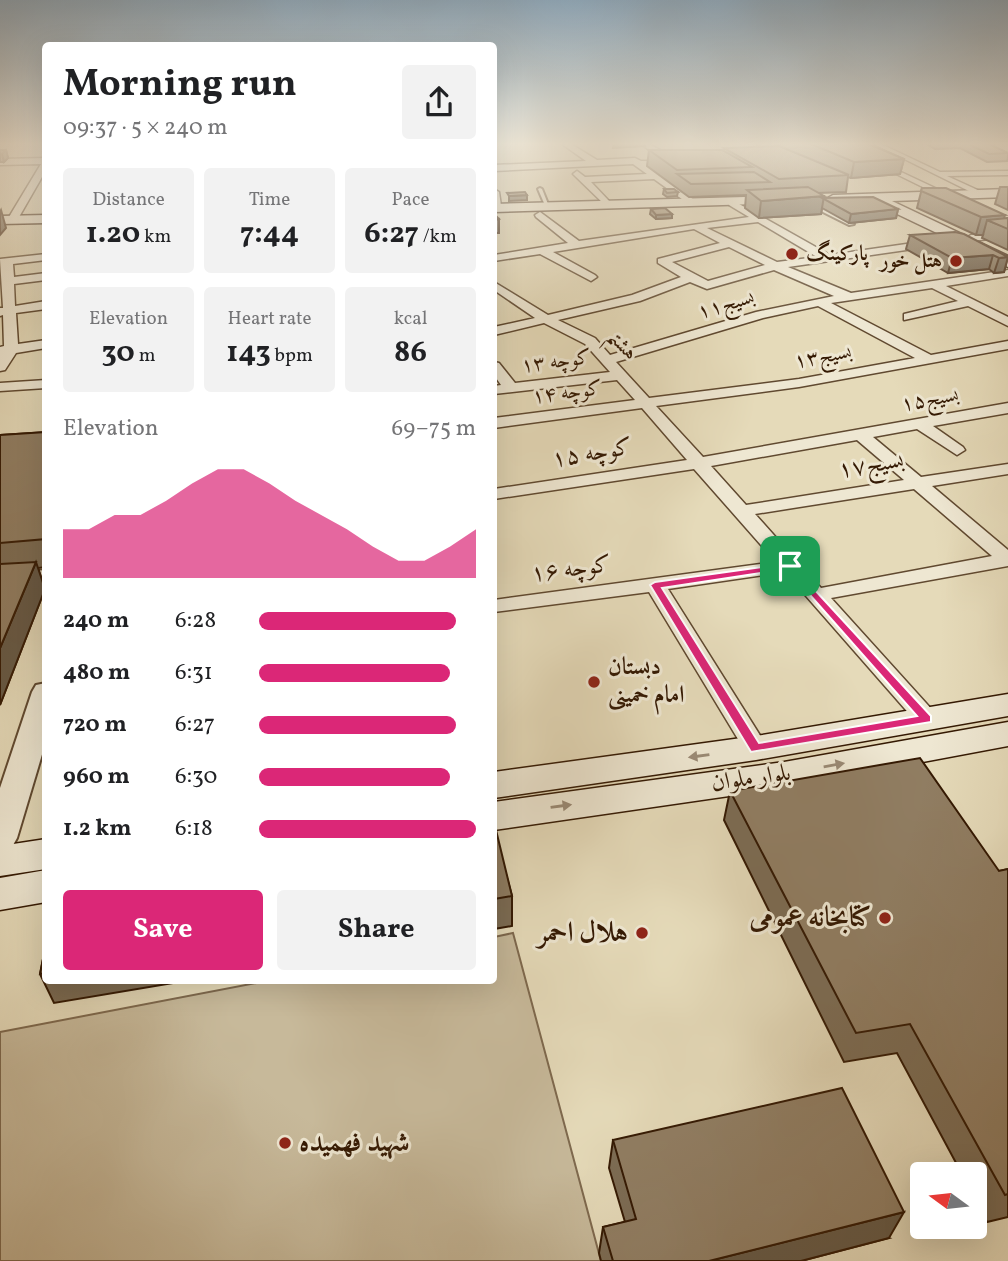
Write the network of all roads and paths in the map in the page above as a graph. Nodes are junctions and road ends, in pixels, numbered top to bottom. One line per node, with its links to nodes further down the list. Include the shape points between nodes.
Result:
1 (16, 203): 11 (street)
2 (501, 203): 9 (main road)
3 (542, 203): 9 (lane)
4 (598, 203): 9 (main road)
5 (732, 203): 13 (street)
6 (810, 203): 16 (lane)
7 (886, 203): 14 (main road)
8 (903, 203): 14 (main road)
9 (543, 209): 20 (street)
10 (669, 213): 17 (street)
11 (5, 218): 12 (main road)
12 (42, 218)
13 (758, 219): 17 (street); 26 (street)
14 (926, 220): 19 (main road)
15 (983, 223): 18 (street)
16 (851, 224)
17 (692, 226): 20 (street); 21 (street)
18 (1006, 235): 19 (street)
19 (966, 239): 23 (main road); 26 (street); 28 (main road)
20 (576, 244): 22 (street)
21 (730, 244): 29 (street); 33 (street, via 662,261)
22 (541, 250): 25 (street); 32 (street)
23 (1008, 255)
24 (42, 257): 27 (street)
25 (497, 257)
26 (826, 257): 29 (street)
27 (3, 261): 34 (street)
28 (1008, 262)
29 (775, 266): 33 (street, via 707,285); 37 (street)
30 (1008, 273): 35 (street, بسیج۱۱)
31 (42, 277): 34 (street)
32 (592, 277)
33 (690, 278): 43 (street, via 636,298)
34 (4, 282): 41 (street)
35 (931, 283): 37 (street, بسیج۱۱); 39 (street)
36 (497, 287): 43 (street, هشتم)
37 (852, 296): 38 (street, بسیج۱۱)
38 (819, 302): 49 (street, بسیج۱۱); 50 (street)
39 (971, 302): 42 (street); 44 (street)
40 (42, 306): 41 (street)
41 (4, 312): 48 (street)
42 (908, 317)
43 (546, 319): 45 (street); 49 (street, هشتم, via 590,341)
44 (1005, 319)
45 (497, 330)
46 (42, 345): 48 (street)
47 (1008, 345): 50 (street, بسیج۱۳)
48 (5, 350): 51 (street)
49 (608, 359): 53 (street, هشتم)
50 (928, 359): 58 (street, بسیج۱۳)
51 (0, 367)
52 (497, 370): 56 (street)
53 (622, 375): 56 (street, کوچه ۱۳); 58 (street, هشتم)
54 (42, 384): 55 (street)
55 (0, 387)
56 (511, 388): 57 (street, کوچه ۱۳)
57 (497, 390)
58 (645, 404): 60 (street, کوچه ۱۴); 64 (street, هشتم)
59 (1008, 408): 61 (street, بسیج۱۵)
60 (497, 423)
61 (920, 424): 62 (street, بسیج۱۵); 63 (street)
62 (859, 435): 64 (street, بسیج۱۵); 66 (street)
63 (957, 450)
64 (698, 463): 67 (street, کوچه ۱۵); 68 (street, هشتم)
65 (1008, 470): 66 (street, بسیج۱۷)
66 (918, 484): 68 (street, بسیج۱۷); 69 (street)
67 (497, 494)
68 (741, 511): 70 (street, هشتم)
69 (1008, 559): 74 (street)
70 (790, 566): 73 (street, کوچه ۱۶); 74 (street, هشتم)
71 (42, 576): 72 (street)
72 (0, 580)
73 (655, 585): 75 (street, کوچه ۱۶); 80 (street)
74 (816, 595): 78 (street, هشتم)
75 (497, 606)
76 (1008, 705): 78 (main road, بلوار ملوان)
77 (42, 709): 82 (street)
78 (927, 719): 80 (main road, بلوار ملوان)
79 (1008, 734): 83 (main road, بلوار ملوان, one-way to 79, via 784,775)
80 (756, 748): 81 (main road, بلوار ملوان, one-way to 81)
81 (497, 785)
82 (9, 787): 84 (street)
83 (497, 816)
84 (0, 838)
85 (42, 855): 86 (main road)
86 (0, 861)
87 (42, 887): 88 (main road)
88 (0, 894)

